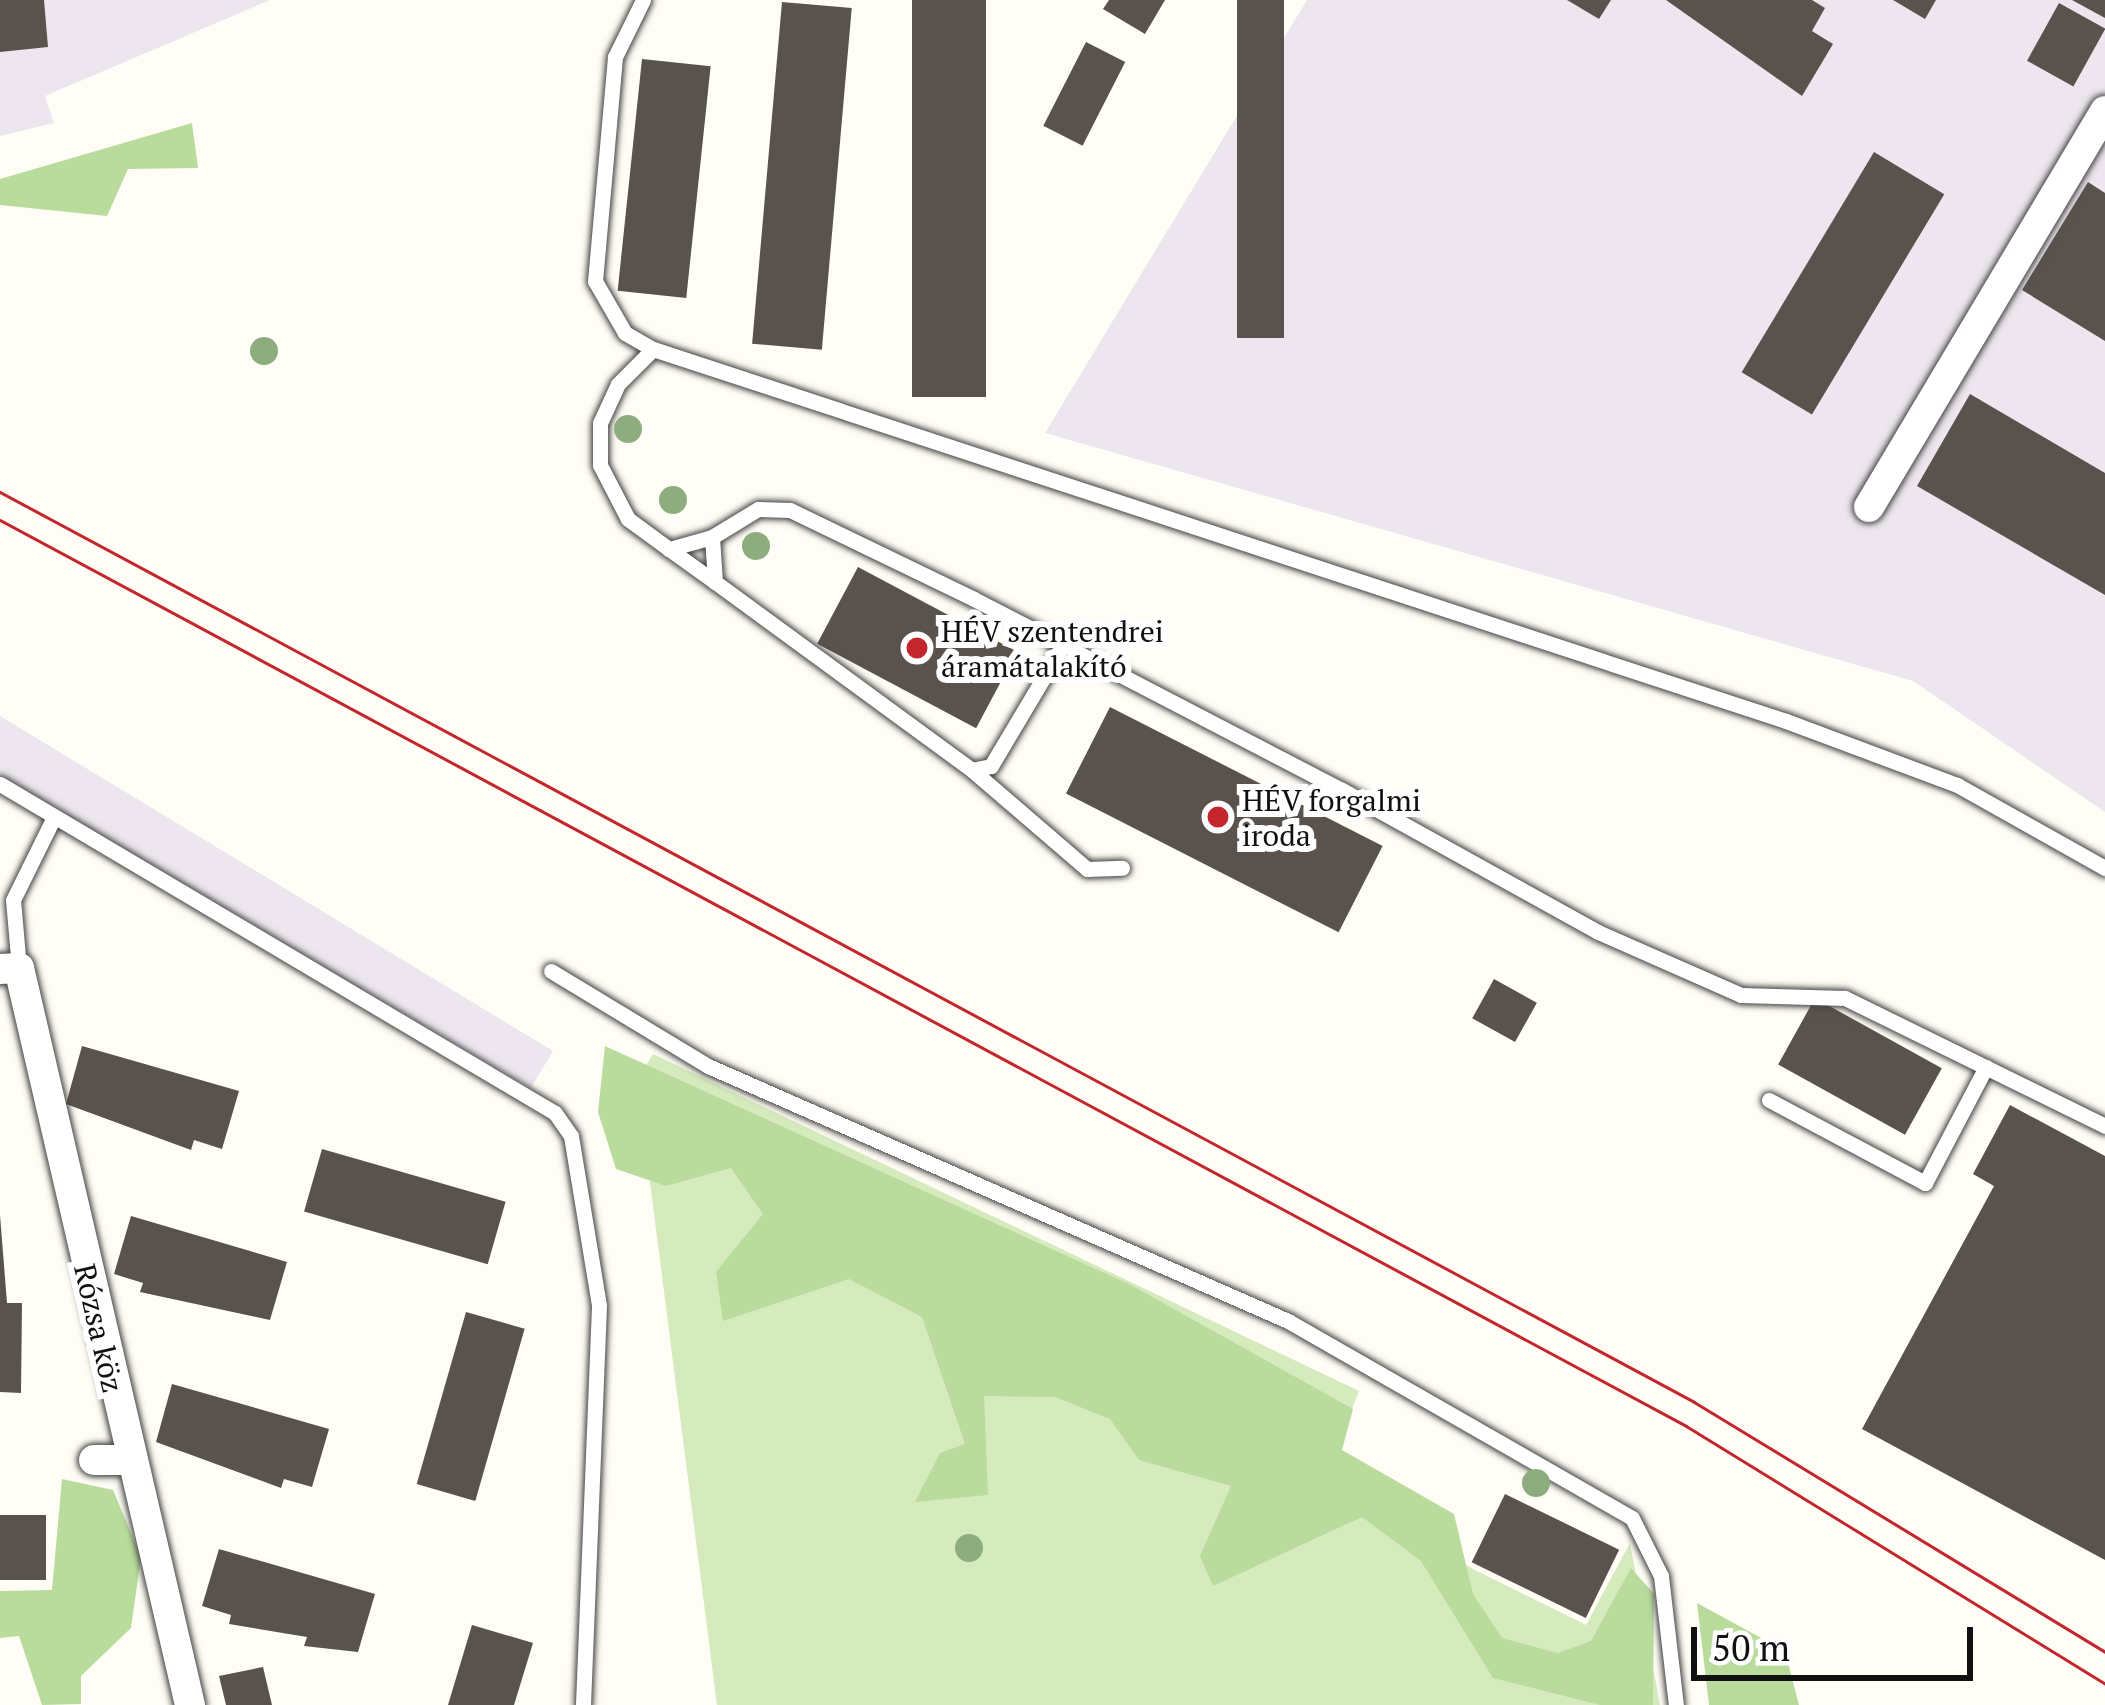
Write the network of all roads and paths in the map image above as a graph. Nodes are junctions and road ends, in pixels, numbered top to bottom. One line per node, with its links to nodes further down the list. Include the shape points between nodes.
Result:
1 (644, 0): 3 (lane, via 615,57 596,281 625,333)
2 (2105, 111): 4 (street)
3 (653, 349): 6 (lane, via 618,384 598,449 628,519); 13 (lane, via 1786,721 1957,785)
4 (1869, 507)
5 (712, 538): 6 (lane); 7 (lane); 8 (lane, via 758,509 790,510)
6 (669, 549): 7 (lane)
7 (715, 582): 9 (lane)
8 (1063, 645): 9 (lane, via 991,766); 16 (lane, via 1598,932 1741,995 1845,998)
9 (972, 770): 12 (lane, via 1087,869)
10 (0, 784): 11 (lane)
11 (54, 817): 14 (lane, via 13,900); 22 (lane, via 555,1113 571,1136 599,1306)
12 (1122, 868)
13 (2105, 868)
14 (9, 969): 20 (street, Rózsa köz)
15 (551, 971): 23 (lane, via 708,1066 1288,1322 1632,1518 1661,1576)
16 (1986, 1067): 17 (lane, via 1925,1183); 18 (lane)
17 (1769, 1100)
18 (2105, 1126)
19 (94, 1460): 20 (street)
20 (128, 1460): 21 (street, Rózsa köz)
21 (190, 1705)
22 (583, 1705)
23 (1676, 1705)

